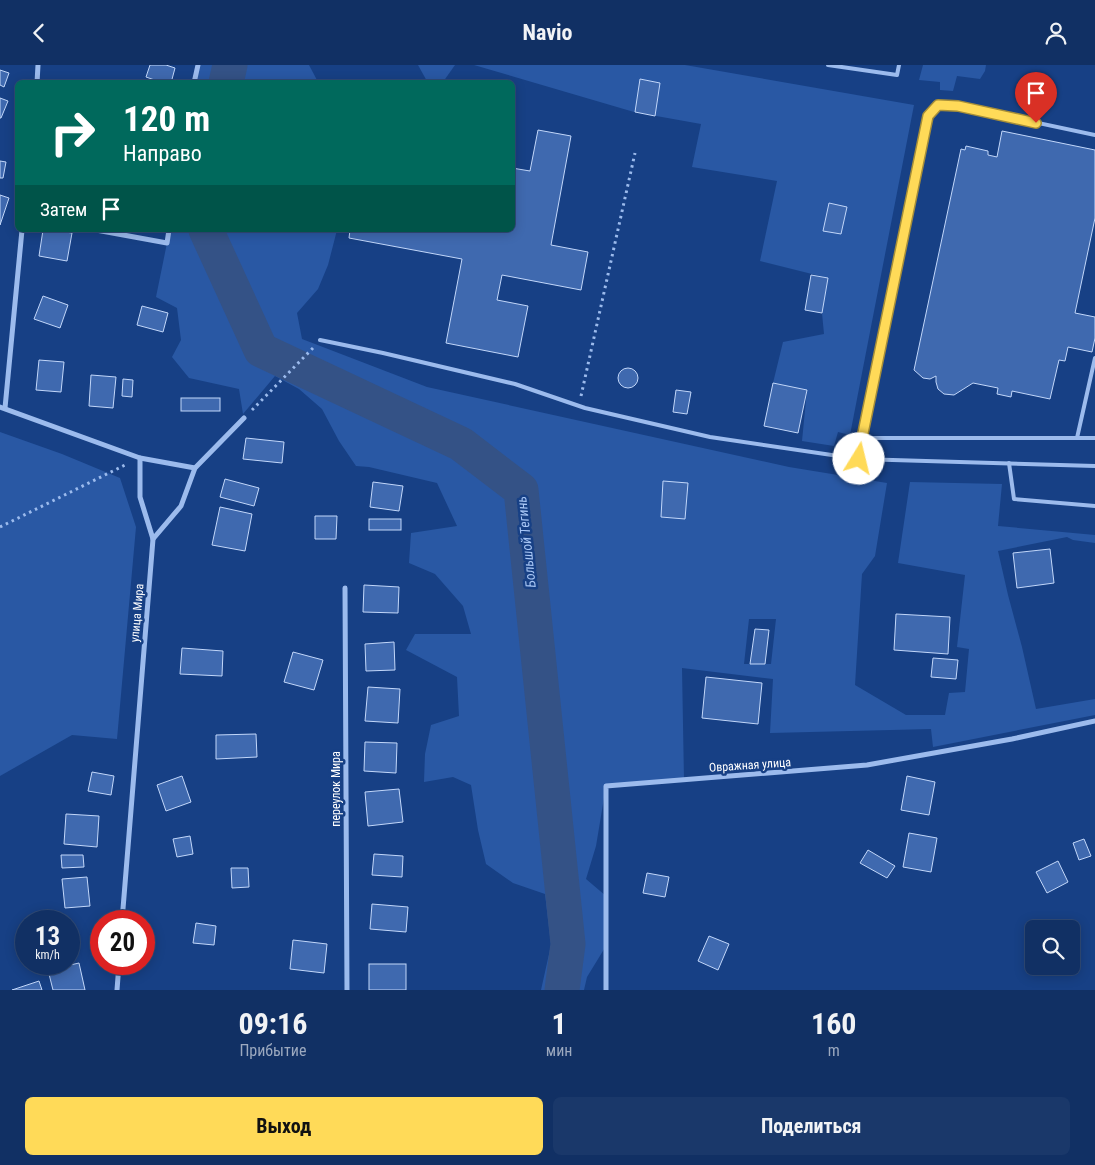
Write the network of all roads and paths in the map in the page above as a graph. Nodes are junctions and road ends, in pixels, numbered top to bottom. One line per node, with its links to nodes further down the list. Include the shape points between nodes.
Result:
1 (38, 65): 5 (street)
2 (198, 65): 6 (street)
3 (828, 65): 4 (lane, via 897,75)
4 (899, 65)
5 (37, 80)
6 (195, 80)
7 (1095, 135): 17 (lane, via 958,106 938,105 928,116)
8 (635, 153): 14 (path)
9 (22, 232): 15 (street)
10 (107, 232): 11 (street, via 168,243)
11 (169, 232)
12 (320, 341): 14 (lane, via 515,384); 16 (path)
13 (1095, 358): 18 (lane)
14 (579, 406): 21 (lane, via 710,437)
15 (3, 407): 20 (street)
16 (244, 418): 24 (street)
17 (862, 438): 18 (lane); 21 (lane)
18 (1077, 438): 19 (lane)
19 (1095, 438)
20 (140, 458): 24 (street); 26 (path); 27 (street, улица Мира, via 140,497)
21 (859, 459): 22 (lane)
22 (1009, 463): 23 (lane); 25 (lane, via 1014,499)
23 (1095, 466)
24 (195, 467): 27 (street, via 181,506)
25 (1095, 506)
26 (0, 527)
27 (154, 539): 30 (street, улица Мира)
28 (345, 588): 33 (street, переулок Мира)
29 (1095, 721): 34 (street, Овражная улица, via 867,765 606,785)
30 (123, 910)
31 (118, 975): 32 (street)
32 (117, 990)
33 (347, 990)
34 (606, 990)

